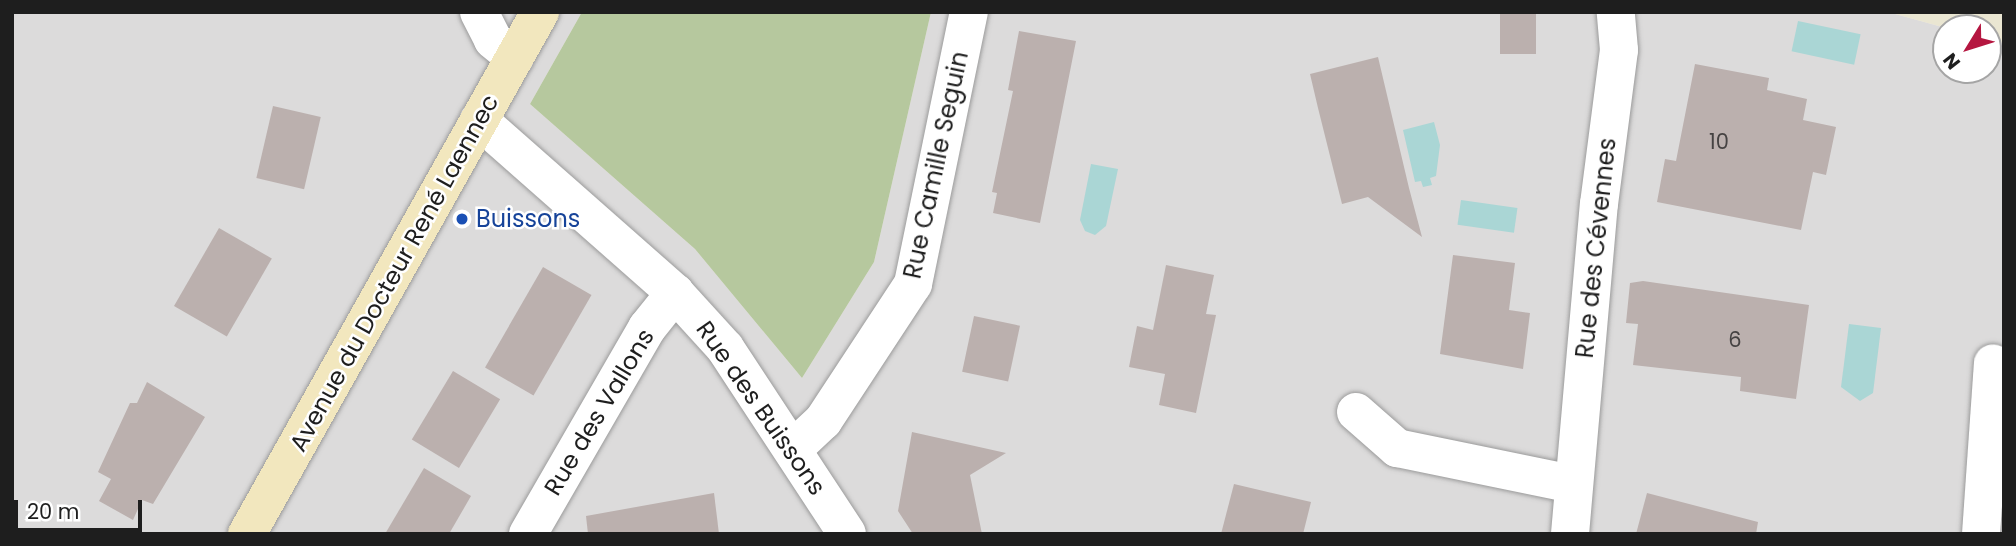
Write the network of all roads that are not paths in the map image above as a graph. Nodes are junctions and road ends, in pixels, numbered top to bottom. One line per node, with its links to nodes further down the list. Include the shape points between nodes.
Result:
1 (480, 12): 5 (street, via 493,40)
2 (540, 12): 5 (street, Avenue du Docteur René Laennec)
3 (969, 12): 10 (street, Rue Camille Seguin, via 913,284 824,421)
4 (1616, 12): 11 (street, Rue des Cévennes, via 1619,50)
5 (515, 58): 6 (street, Avenue du Docteur René Laennec)
6 (480, 120): 7 (street, Rue des Buissons); 12 (street, Avenue du Docteur René Laennec)
7 (675, 292): 10 (street, Rue des Buissons, via 725,348); 13 (street, Rue des Vallons, via 647,328)
8 (1993, 363): 16 (street)
9 (1356, 412): 11 (street, via 1397,448)
10 (794, 448): 14 (street, Rue des Buissons)
11 (1572, 484): 15 (street, Rue des Cévennes)
12 (247, 534)
13 (528, 534)
14 (848, 534)
15 (1570, 534)
16 (1980, 534)

